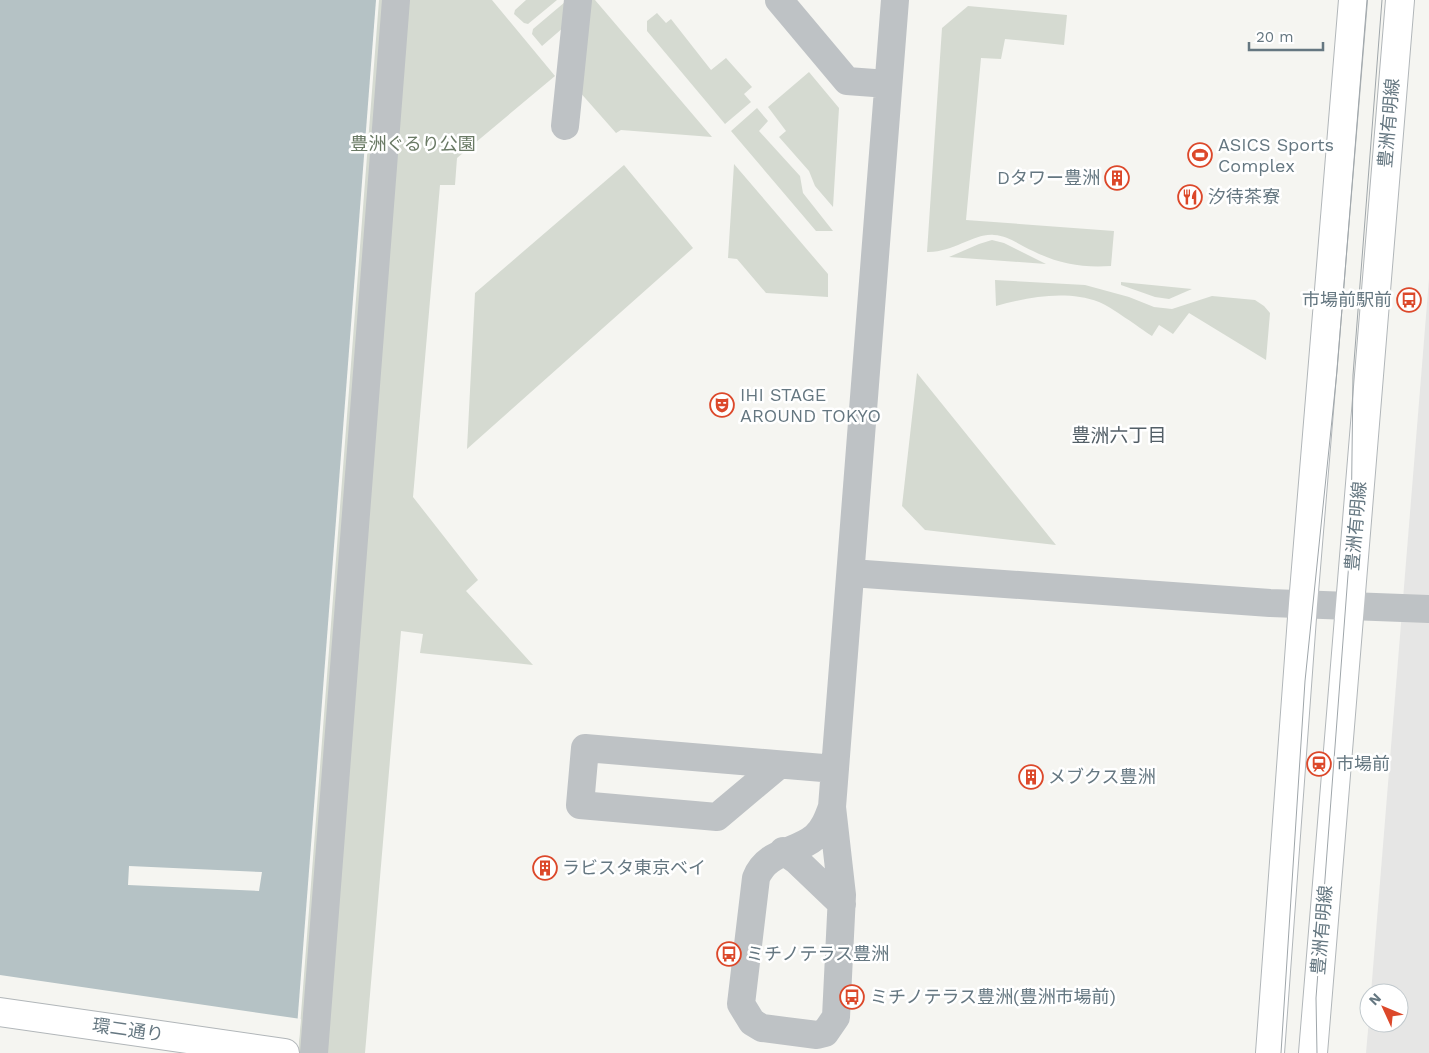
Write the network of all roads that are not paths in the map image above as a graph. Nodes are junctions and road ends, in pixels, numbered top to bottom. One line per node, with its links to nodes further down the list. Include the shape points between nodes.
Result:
1 (396, 0): 20 (street)
2 (578, 0): 8 (street)
3 (779, 0): 7 (street, via 847,81)
4 (896, 0): 7 (street)
5 (1353, 0): 10 (main road)
6 (1400, 0): 11 (main road, 豊洲有明線)
7 (888, 84): 9 (street)
8 (565, 126)
9 (851, 572): 10 (street); 14 (street)
10 (1303, 604): 11 (street); 21 (main road)
11 (1349, 606): 12 (street); 22 (main road, 豊洲有明線)
12 (1429, 609)
13 (780, 765): 13 (street, via 717,816 580,805 585,748); 14 (street)
14 (836, 769): 15 (street)
15 (832, 807): 16 (street, via 826,824 814,838); 17 (street)
16 (784, 851): 17 (street); 17 (street, via 769,858 756,878 741,1004 752,1022 762,1028 817,1035 832,1026 839,991)
17 (842, 904)
18 (0, 1012): 19 (main road, 環二通り)
19 (285, 1053)
20 (314, 1053)
21 (1270, 1053)
22 (1314, 1053)

